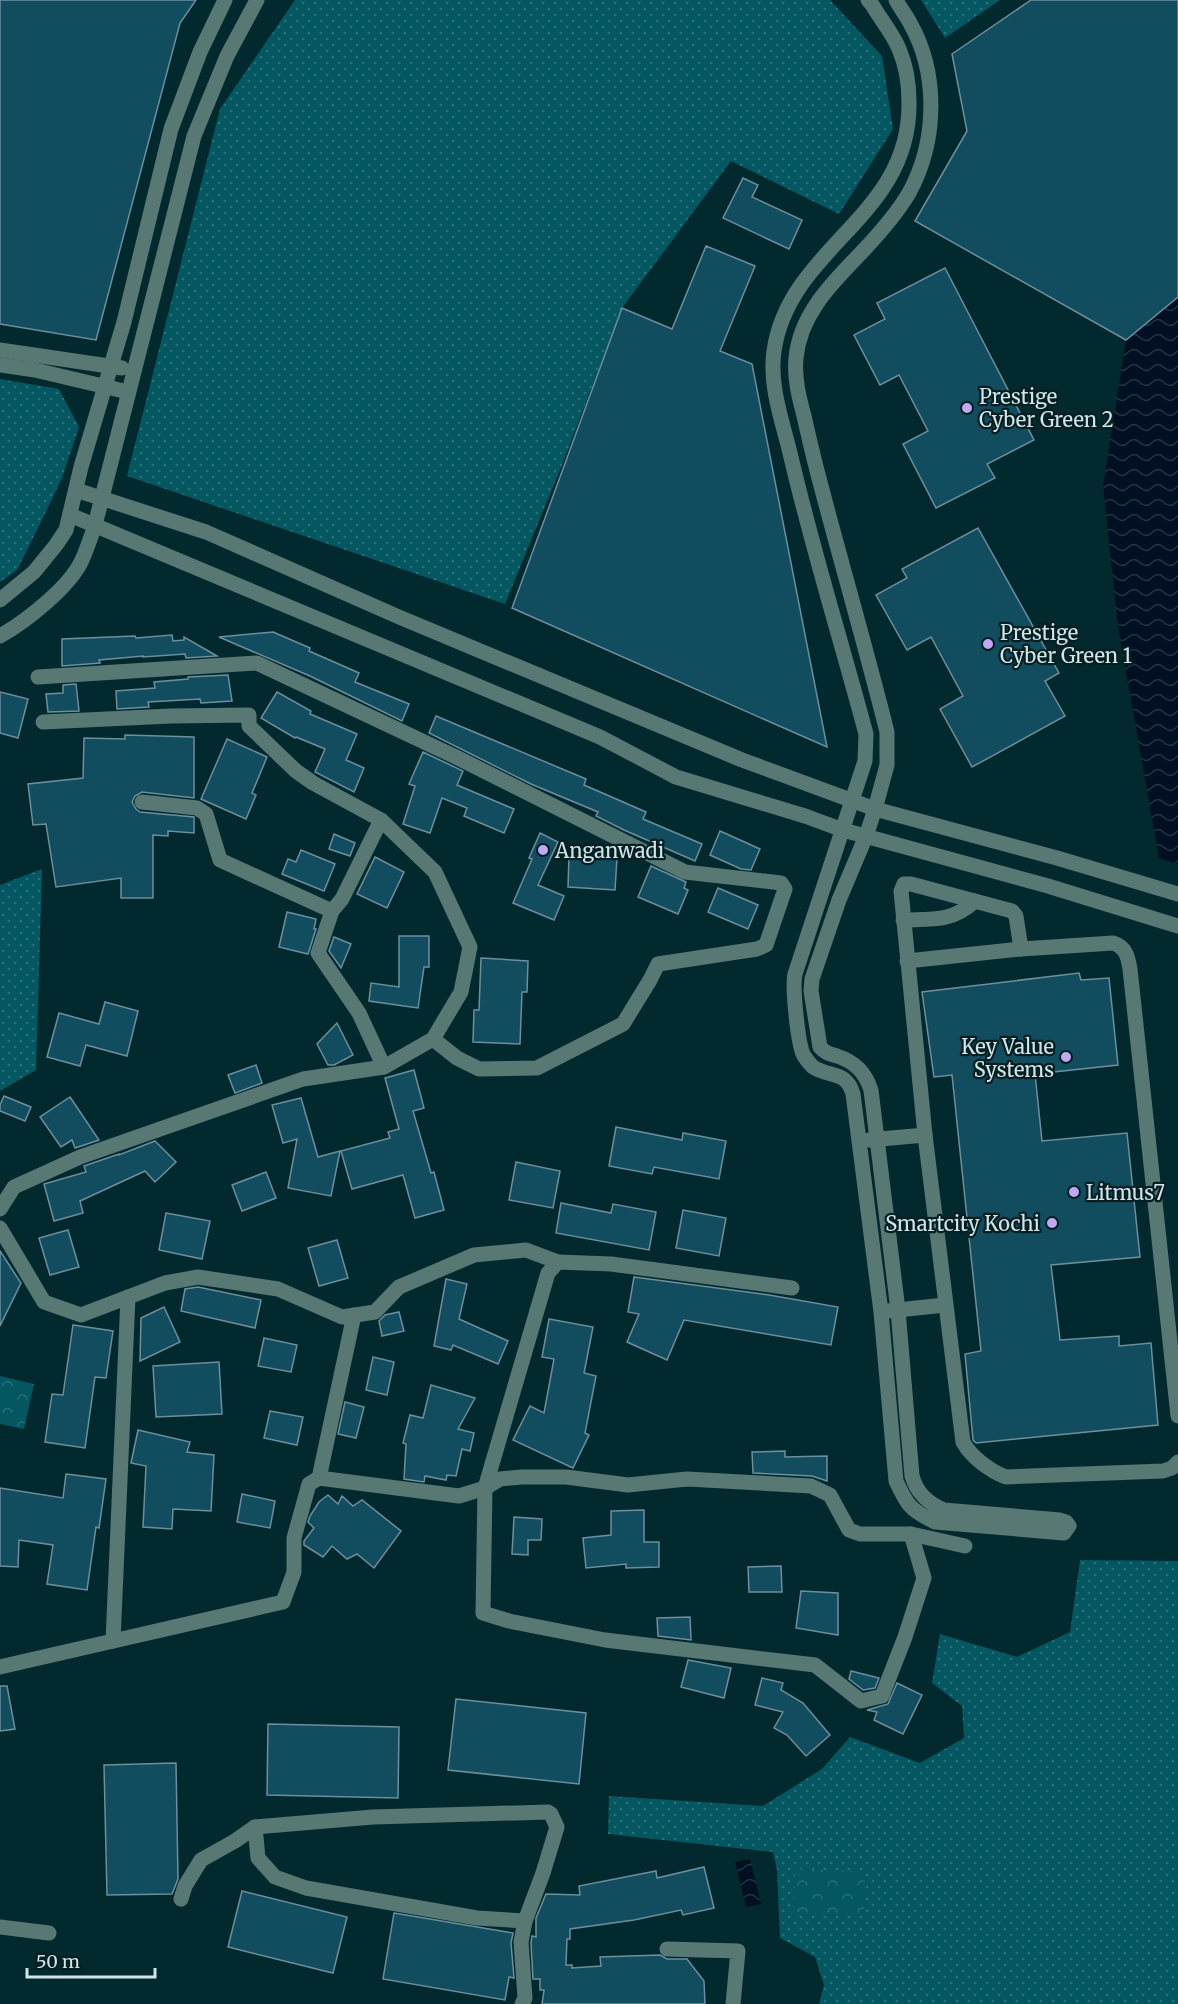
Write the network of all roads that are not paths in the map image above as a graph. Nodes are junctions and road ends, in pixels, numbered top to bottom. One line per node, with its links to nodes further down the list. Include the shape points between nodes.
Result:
1 (225, 0): 5 (street)
2 (257, 0): 6 (street, via 226,56)
3 (868, 0): 7 (street, via 899,49 906,73 909,115 900,158 891,177)
4 (896, 0): 8 (street, via 911,24 927,68 931,118 920,169 909,192)
5 (171, 129): 6 (street); 11 (street)
6 (194, 136): 12 (street)
7 (852, 227): 8 (street); 18 (street, via 809,272 791,299 774,350 773,378)
8 (870, 244): 17 (street, via 815,306 796,356 795,376)
9 (0, 350): 11 (street)
10 (0, 365): 13 (street)
11 (112, 366): 12 (street); 13 (street)
12 (133, 370): 14 (street)
13 (105, 387): 14 (street); 15 (street)
14 (128, 392): 16 (street)
15 (75, 490): 16 (street); 19 (street)
16 (102, 498): 20 (street); 26 (street, via 206,532 399,617)
17 (826, 505): 18 (street); 27 (street, via 888,732 887,765)
18 (805, 512): 26 (street, via 866,734 865,761)
19 (70, 515): 20 (street); 21 (street, via 66,530 46,559)
20 (95, 525): 22 (street, via 81,562 69,578 40,608); 29 (street, via 600,737 676,777)
21 (0, 600)
22 (0, 636)
23 (38, 677): 38 (street, via 257,663 685,872 781,883 785,889 766,945 658,964 623,1023 537,1068 479,1069 457,1058)
24 (43, 722): 28 (street, via 249,715 249,726 296,771)
25 (142, 802): 33 (street, via 197,808 206,814 220,860)
26 (852, 802): 27 (street); 29 (street)
27 (875, 809): 30 (street); 31 (street)
28 (381, 820): 33 (street, via 342,899); 38 (street, via 435,872 470,947 461,992)
29 (843, 830): 30 (street); 42 (street, via 795,974 793,992 803,1055 813,1067 837,1075 851,1085)
30 (866, 836): 35 (street, via 1048,885); 41 (street, via 839,900 811,984 820,1047 852,1063 867,1077)
31 (1178, 894)
32 (975, 901): 34 (street, via 943,919); 34 (street, via 904,884); 36 (street, via 1012,911)
33 (332, 911): 39 (street, via 318,953 359,1013)
34 (903, 920): 37 (street)
35 (1178, 926)
36 (1021, 949): 37 (street); 52 (street, via 1113,943 1128,958)
37 (907, 961): 40 (street)
38 (434, 1039): 39 (street)
39 (384, 1067): 43 (street, via 303,1078 80,1157 14,1187)
40 (925, 1135): 41 (street); 48 (street)
41 (877, 1139): 42 (street); 49 (street)
42 (860, 1140): 50 (street)
43 (0, 1209)
44 (0, 1228): 47 (street, via 44,1302 81,1315)
45 (558, 1262): 46 (street, via 611,1264); 51 (street, via 526,1250 474,1255 399,1287 375,1312); 55 (street, via 548,1273)
46 (792, 1288)
47 (128, 1297): 51 (street, via 198,1276 278,1289 342,1317); 58 (street)
48 (945, 1305): 49 (street); 53 (street, via 963,1442 968,1453 999,1474 1006,1477 1163,1471)
49 (898, 1310): 50 (street); 50 (street, via 912,1476 921,1496 944,1510 1060,1520 1069,1526 1064,1533 935,1522 906,1504 896,1481)
50 (880, 1312)
51 (354, 1315): 54 (street)
52 (1178, 1416)
53 (1178, 1462)
54 (319, 1478): 55 (street, via 459,1496); 58 (street, via 309,1484 302,1507 294,1538 294,1572 283,1602)
55 (485, 1488): 56 (street, via 500,1479 522,1477 627,1485 687,1479 811,1486 830,1495 849,1530 860,1534); 56 (street, via 483,1613 605,1640 815,1665 861,1701 882,1696 924,1578)
56 (911, 1534): 57 (street)
57 (965, 1546)
58 (113, 1641): 59 (street)
59 (0, 1667)
60 (255, 1827): 61 (street, via 201,1860); 62 (street, via 258,1858 275,1877 318,1890 477,1918); 62 (street, via 373,1817 548,1812 557,1827)
61 (182, 1899)
62 (525, 1921): 66 (street, via 521,1942 525,1998)
63 (0, 1927): 64 (street)
64 (49, 1933)
65 (667, 1949): 67 (street, via 738,1951)
66 (522, 2004)
67 (733, 2004)

